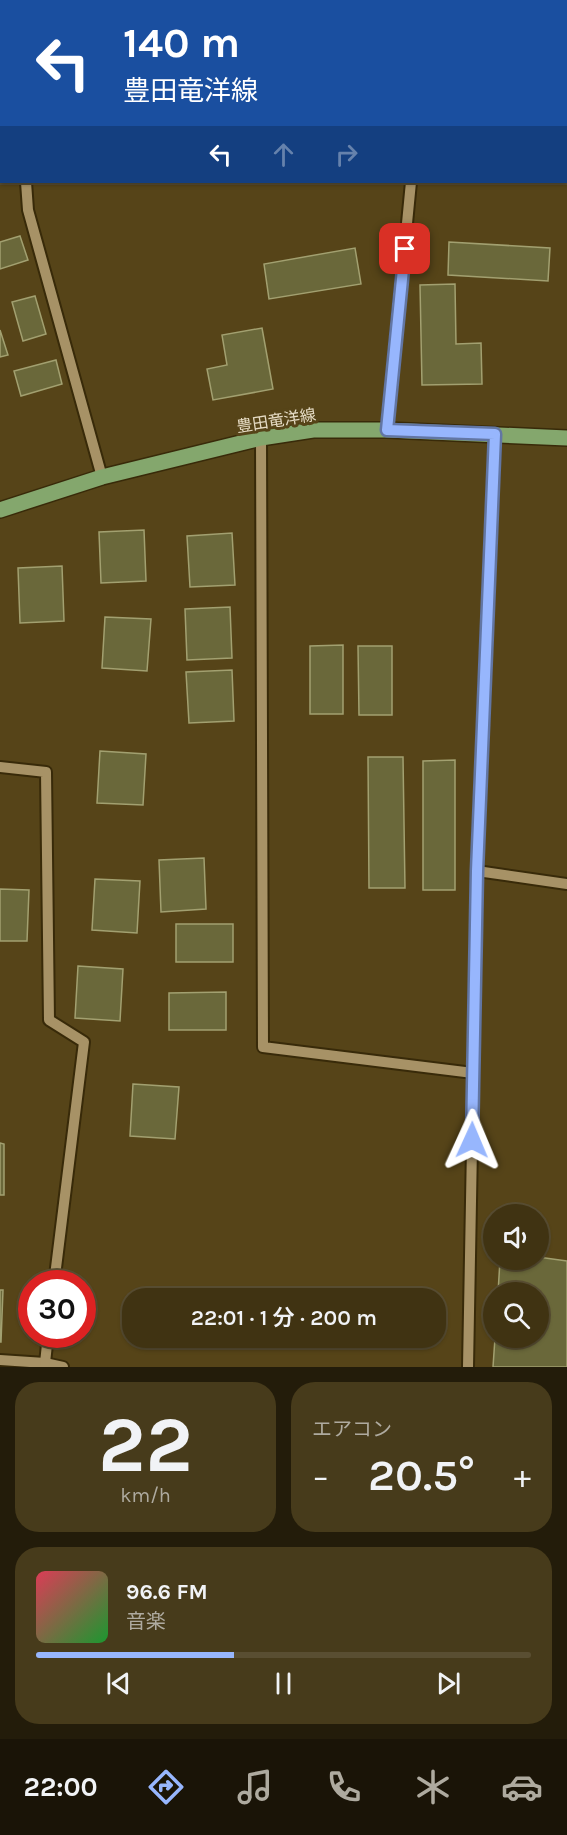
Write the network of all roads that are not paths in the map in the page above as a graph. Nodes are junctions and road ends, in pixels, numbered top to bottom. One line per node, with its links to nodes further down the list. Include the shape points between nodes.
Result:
1 (26, 183): 7 (street, via 28,210)
2 (411, 183): 3 (street)
3 (387, 430): 4 (main road, 豊田竜洋線); 5 (main road, 豊田竜洋線, via 313,430)
4 (495, 434): 6 (main road, 豊田竜洋線); 10 (street)
5 (261, 438): 7 (main road, 豊田竜洋線); 12 (street, via 263,1047)
6 (567, 438)
7 (102, 477): 8 (main road, 豊田竜洋線)
8 (0, 510)
9 (0, 767): 13 (street, via 46,772 49,1020 84,1042)
10 (477, 871): 11 (street); 12 (street)
11 (567, 884)
12 (473, 1073): 18 (street)
13 (56, 1270)
14 (47, 1348): 16 (street)
15 (0, 1360): 16 (street)
16 (45, 1363): 17 (street)
17 (63, 1367)
18 (468, 1367)

